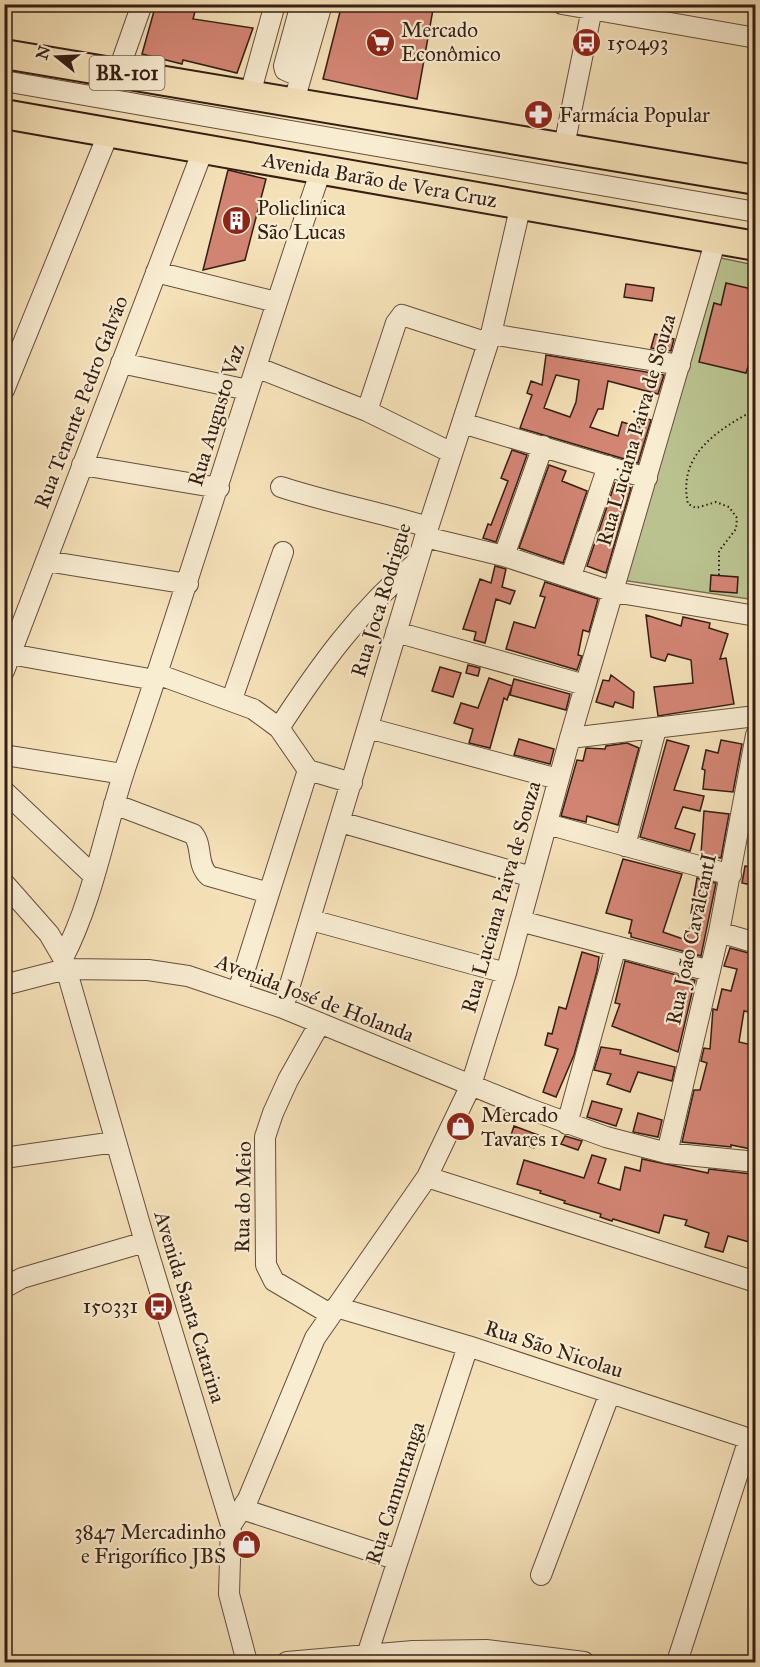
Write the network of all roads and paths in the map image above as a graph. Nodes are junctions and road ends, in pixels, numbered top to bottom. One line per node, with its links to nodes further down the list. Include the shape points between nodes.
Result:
1 (142, 4): 9 (street)
2 (275, 4): 12 (street)
3 (301, 4): 11 (street, via 284,66)
4 (322, 4): 11 (street)
5 (562, 4): 6 (street)
6 (592, 7): 7 (street); 15 (street)
7 (756, 38)
8 (4, 54): 9 (highway, BR-101)
9 (118, 72): 12 (highway, BR-101)
10 (4, 81): 20 (street)
11 (297, 89): 12 (highway, BR-101); 15 (highway, BR-101)
12 (250, 94)
13 (4, 114): 14 (highway, Avenida Barão de Vera Cruz)
14 (109, 132): 16 (highway, Avenida Barão de Vera Cruz); 29 (street)
15 (564, 146): 18 (highway, BR-101)
16 (203, 150): 17 (highway, Avenida Barão de Vera Cruz); 23 (street, Rua Tenente Pedro Galvão)
17 (321, 170): 19 (highway, Avenida Barão de Vera Cruz); 24 (street, Rua Augusto Vaz)
18 (756, 180)
19 (521, 204): 21 (highway, Avenida Barão de Vera Cruz); 25 (street, Rua Joca Rodrigue)
20 (756, 212)
21 (716, 239): 22 (highway, Avenida Barão de Vera Cruz); 27 (street, Rua Luciana Paiva de Souza)
22 (756, 246)
23 (156, 272): 24 (street); 26 (street, Rua Tenente Pedro Galvão)
24 (276, 302): 28 (street, Rua Augusto Vaz)
25 (489, 339): 27 (street); 32 (street, via 400,316); 33 (street, Rua Joca Rodrigue)
26 (121, 363): 30 (street); 36 (street, Rua Tenente Pedro Galvão)
27 (680, 365): 38 (street, Rua Luciana Paiva de Souza)
28 (256, 367): 30 (street, Rua Augusto Vaz); 32 (street)
29 (4, 390)
30 (248, 390): 40 (street, Rua Augusto Vaz)
31 (756, 409): 47 (path, via 717,431 693,455 685,491 688,504 696,508 716,502 729,507 737,518 736,529 719,551)
32 (367, 411): 35 (street)
33 (462, 423): 34 (street); 35 (street, Rua Joca Rodrigue)
34 (543, 446): 37 (street); 43 (street)
35 (452, 453): 41 (street, Rua Joca Rodrigue)
36 (82, 465): 40 (street); 44 (street, Rua Tenente Pedro Galvão)
37 (608, 466): 38 (street); 46 (street)
38 (647, 478): 49 (street, Rua Luciana Paiva de Souza)
39 (281, 487): 41 (street, via 330,503 371,510)
40 (219, 488): 48 (street, Rua Augusto Vaz)
41 (426, 532): 43 (street); 45 (street, Rua Joca Rodrigue)
42 (283, 552): 55 (street)
43 (504, 556): 46 (street)
44 (46, 561): 48 (street); 52 (street, Rua Tenente Pedro Galvão)
45 (417, 562): 51 (street, Rua Joca Rodrigue); 57 (street, via 385,588 360,617)
46 (571, 576): 49 (street)
47 (719, 576)
48 (188, 584): 53 (street, Rua Augusto Vaz)
49 (614, 592): 50 (street); 54 (street, Rua Luciana Paiva de Souza)
50 (756, 616)
51 (396, 632): 54 (street); 58 (street, Rua Joca Rodrigue)
52 (7, 662): 53 (street)
53 (156, 677): 55 (street); 64 (street, Rua Augusto Vaz)
54 (585, 686): 61 (street, Rua Luciana Paiva de Souza)
55 (232, 699): 57 (street)
56 (756, 716): 59 (street)
57 (279, 728): 63 (street)
58 (368, 728): 65 (street); 66 (street, Rua Joca Rodrigue)
59 (656, 729): 61 (street); 71 (street)
60 (756, 735): 72 (street, Rua João CavalcantI)
61 (570, 738): 65 (street, Rua Luciana Paiva de Souza)
62 (4, 755): 64 (street)
63 (308, 770): 66 (street); 76 (street)
64 (123, 774): 68 (street, Rua Augusto Vaz)
65 (558, 779): 70 (street, Rua Luciana Paiva de Souza)
66 (352, 783): 69 (street, Rua Joca Rodrigue)
67 (4, 791): 73 (street)
68 (114, 804): 73 (street, Rua Augusto Vaz); 76 (street, via 193,834 200,862 209,876)
69 (340, 822): 74 (street); 77 (street, Rua Joca Rodrigue)
70 (547, 824): 71 (street); 74 (street, Rua Luciana Paiva de Souza)
71 (625, 846): 72 (street)
72 (731, 875): 79 (street, Rua João CavalcantI)
73 (94, 876): 82 (street, Rua Augusto Vaz)
74 (532, 877): 78 (street, Rua Luciana Paiva de Souza)
75 (4, 883): 82 (street, Avenida Santa Catarina, via 49,934)
76 (269, 893): 86 (street)
77 (311, 920): 84 (street); 87 (street, Rua Joca Rodrigue)
78 (520, 921): 81 (street); 84 (street, Rua Luciana Paiva de Souza)
79 (719, 932): 80 (street); 83 (street, Rua João CavalcantI)
80 (756, 943)
81 (616, 946): 83 (street); 90 (street)
82 (64, 964): 85 (street, Avenida José de Holanda); 86 (street, Avenida José de Holanda, via 188,976); 91 (street, Avenida Santa Catarina)
83 (710, 971): 92 (street, Rua João CavalcantI)
84 (506, 973): 89 (street, Rua Luciana Paiva de Souza)
85 (4, 985)
86 (238, 991): 87 (street, Avenida José de Holanda)
87 (283, 1008): 88 (street, Avenida José de Holanda)
88 (320, 1023): 89 (street, Avenida José de Holanda); 99 (street, Rua do Meio, via 273,1113 266,1137 266,1265 274,1281)
89 (471, 1085): 90 (street, Avenida José de Holanda); 95 (street, Rua Luciana Paiva de Souza)
90 (567, 1124): 92 (street, Avenida José de Holanda)
91 (115, 1142): 93 (street); 96 (street, Avenida Santa Catarina)
92 (668, 1153): 94 (street, Avenida José de Holanda)
93 (4, 1158)
94 (756, 1162)
95 (427, 1177): 97 (street); 99 (street, Rua Luciana Paiva de Souza)
96 (145, 1242): 98 (street, via 22,1278); 103 (street, Avenida Santa Catarina)
97 (756, 1282)
98 (4, 1288)
99 (333, 1311): 100 (street, Rua São Nicolau); 103 (street, Rua Luciana Paiva de Souza, via 315,1338)
100 (468, 1347): 101 (street, Rua São Nicolau); 104 (street, Rua Camuntanga)
101 (610, 1393): 102 (street, Rua São Nicolau); 105 (street)
102 (752, 1440): 111 (street)
103 (236, 1517): 104 (street); 108 (street, Avenida Santa Catarina, via 229,1594)
104 (398, 1560): 106 (street, Rua Camuntanga)
105 (541, 1575)
106 (367, 1655): 107 (street); 109 (street)
107 (415, 1657): 110 (street, via 486,1650)
108 (247, 1662)
109 (288, 1662)
110 (585, 1662)
111 (677, 1662)

